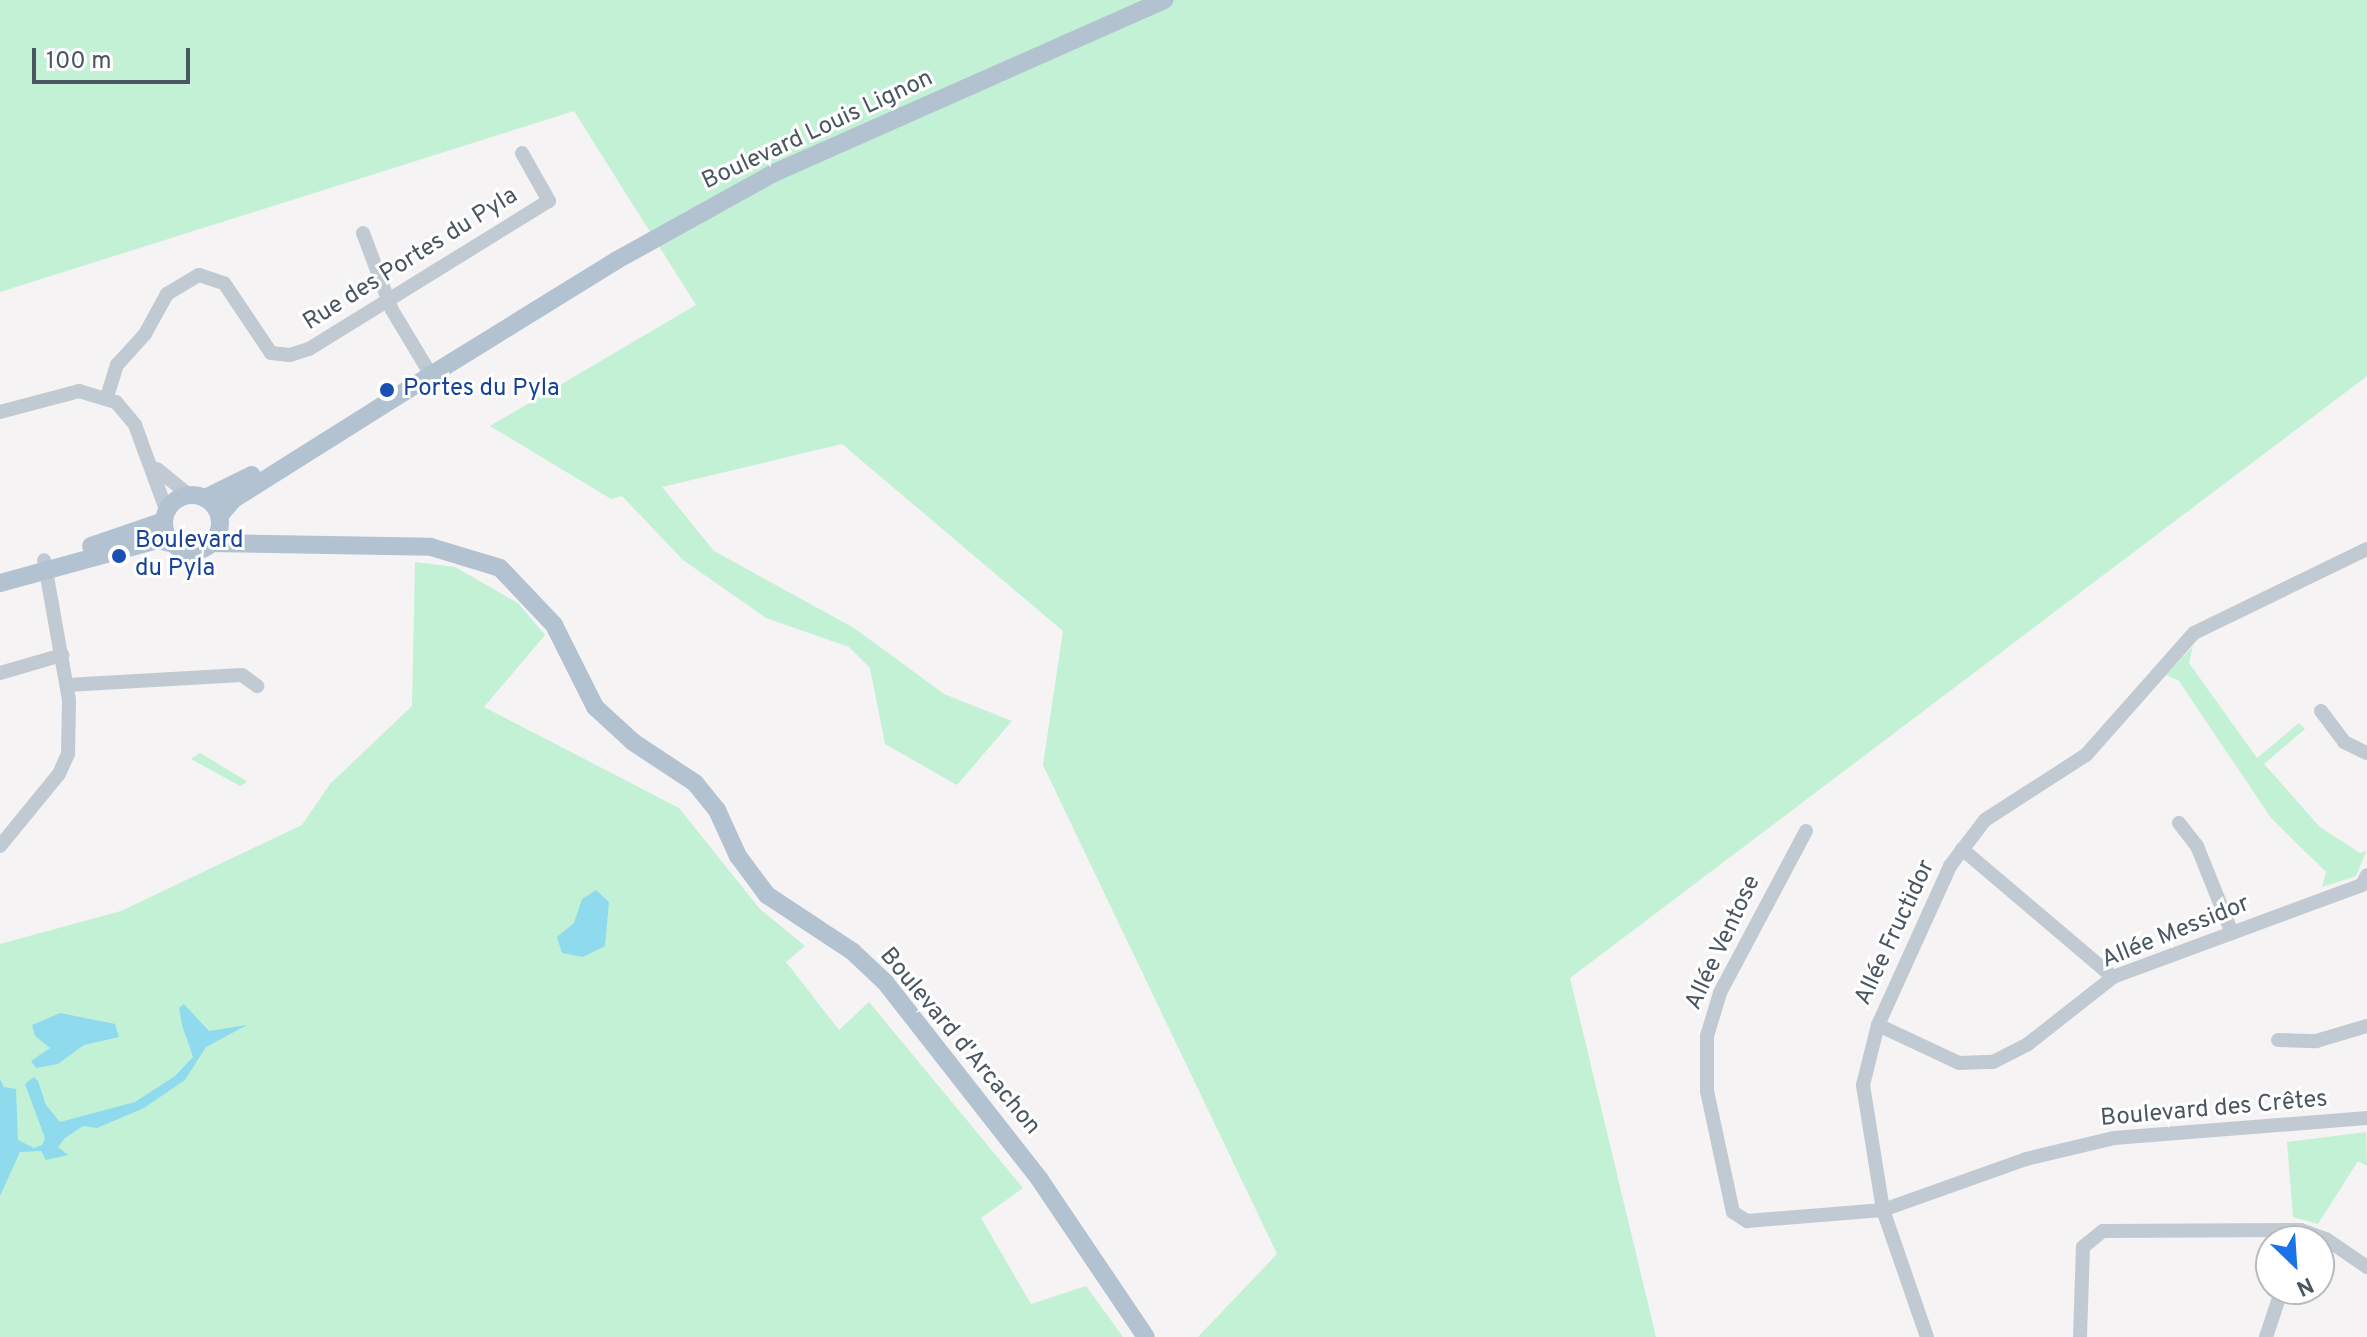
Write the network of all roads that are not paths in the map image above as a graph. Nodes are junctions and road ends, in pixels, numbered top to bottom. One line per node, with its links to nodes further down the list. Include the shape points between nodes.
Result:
1 (1164, 0): 5 (main road, Boulevard Louis Lignon, via 774,173 617,260)
2 (522, 153): 4 (street, Rue des Portes du Pyla, via 549,201)
3 (363, 233): 4 (street)
4 (388, 300): 5 (street); 6 (street, Rue des Portes du Pyla, via 309,349 277,355 261,343 220,280 194,276 167,294 145,334 117,365)
5 (426, 378): 9 (main road); 11 (main road, via 234,499)
6 (107, 397): 7 (street, via 79,391); 8 (street, via 129,415)
7 (0, 412)
8 (150, 459): 9 (street); 10 (street)
9 (197, 497): 10 (main road); 11 (main road)
10 (166, 516): 13 (main road); 16 (main road)
11 (220, 520): 12 (main road); 14 (main road)
12 (211, 543): 13 (main road, via 188,550); 14 (main road, Boulevard d'Arcachon)
13 (174, 544): 16 (main road, via 157,540)
14 (251, 547): 41 (main road, Boulevard d'Arcachon, via 431,547 500,568 554,625 595,707 633,742 695,783 767,895 853,952 885,982 1032,1170)
15 (2367, 549): 28 (street, Allée Fructidor, via 2194,633 2086,755 1985,820)
16 (46, 565): 17 (main road); 18 (main road); 19 (street)
17 (0, 573)
18 (0, 583)
19 (62, 655): 20 (street); 21 (street)
20 (0, 673)
21 (67, 685): 22 (street, via 242,675); 27 (street, via 65,764)
22 (257, 686)
23 (2321, 711): 24 (street, via 2336,735)
24 (2367, 753)
25 (2179, 823): 30 (street, via 2197,846)
26 (1806, 831): 36 (street, Allée Ventose, via 1712,1012 1707,1091 1733,1212 1747,1221)
27 (0, 846)
28 (1962, 849): 31 (street); 32 (street, Allée Fructidor)
29 (2365, 885): 30 (street, Allée Messidor)
30 (2232, 933): 31 (street, Allée Messidor)
31 (2113, 977): 32 (street, Allée Messidor, via 2028,1044 1993,1062 1959,1063)
32 (1878, 1025): 36 (street, Allée Fructidor, via 1863,1085)
33 (2367, 1026): 34 (street, via 2316,1041)
34 (2278, 1040)
35 (2367, 1118): 36 (street, Boulevard des Crêtes, via 2114,1138 2026,1159)
36 (1883, 1210): 42 (street, Allée Fructidor)
37 (2255, 1235): 43 (street, via 2103,1231 2083,1247)
38 (2335, 1245): 39 (street)
39 (2367, 1267)
40 (2277, 1305): 44 (street)
41 (1146, 1337)
42 (1927, 1337)
43 (2080, 1337)
44 (2266, 1337)

